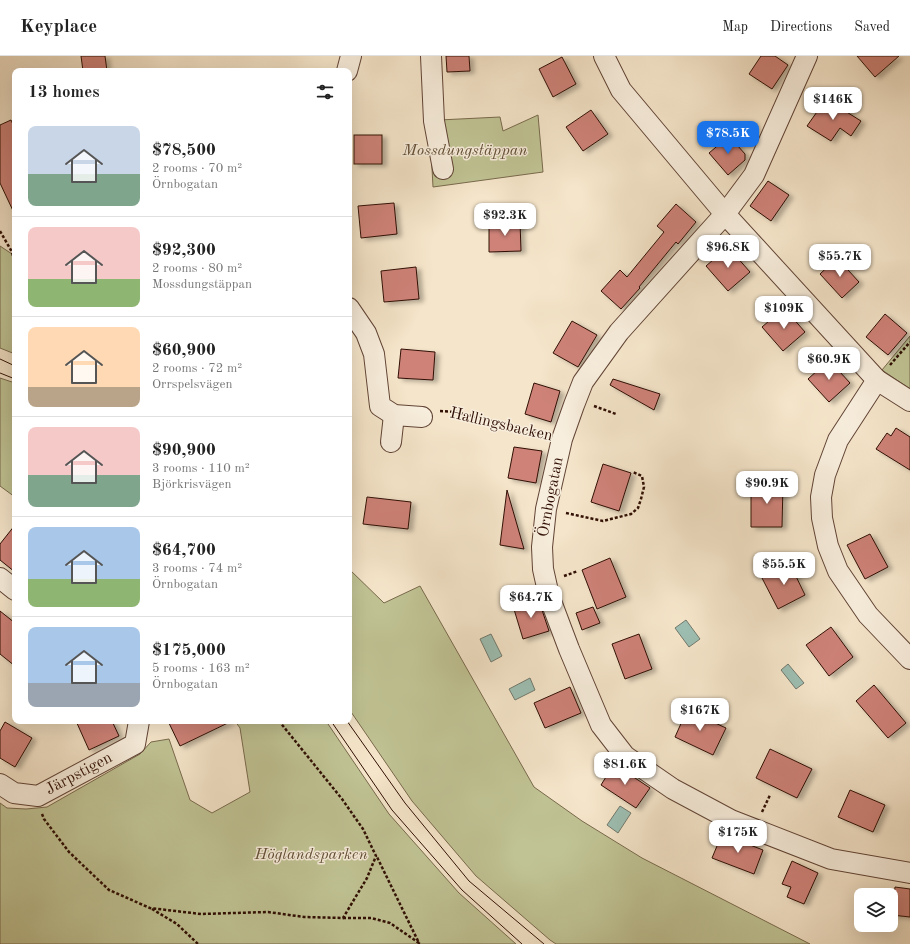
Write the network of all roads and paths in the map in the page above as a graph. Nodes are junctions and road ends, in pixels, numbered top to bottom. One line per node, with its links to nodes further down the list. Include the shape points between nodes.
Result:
1 (350, 56): 5 (street)
2 (431, 56): 6 (street, via 434,121)
3 (604, 56): 7 (street, via 621,90)
4 (807, 56): 7 (street, Örnbogatan, via 754,175)
5 (348, 68)
6 (443, 169)
7 (725, 214): 12 (street); 16 (street, Örnbogatan, via 619,332 587,376)
8 (0, 232): 9 (path)
9 (12, 252)
10 (352, 312): 14 (street, via 366,333 374,354 380,406)
11 (910, 342): 12 (path)
12 (876, 380): 13 (street); 22 (street, via 838,440 825,475 821,498 822,518 828,546 838,571 868,616)
13 (910, 401)
14 (394, 415): 15 (street); 17 (street)
15 (422, 418): 16 (path, Hallingsbacken, via 433,410 456,412)
16 (562, 439): 19 (street, Örnbogatan)
17 (391, 442)
18 (633, 472): 19 (path, via 642,476 644,487 638,508 631,514 603,521)
19 (546, 509): 28 (street, Örnbogatan, via 542,547 549,596 601,724 625,756 673,789 731,820 831,859)
20 (0, 578): 21 (street)
21 (12, 588)
22 (910, 659)
23 (138, 724): 25 (street, Järpstigen, via 135,744 38,796 14,793)
24 (281, 724): 27 (path, via 342,799)
25 (0, 784)
26 (41, 812): 29 (path, via 69,852 109,890)
27 (376, 856): 30 (path, via 367,878); 31 (path)
28 (910, 873)
29 (150, 908): 30 (path, via 201,914 268,912); 32 (path, via 177,924)
30 (343, 918): 31 (path, via 371,918 390,923)
31 (419, 943)
32 (198, 944)

